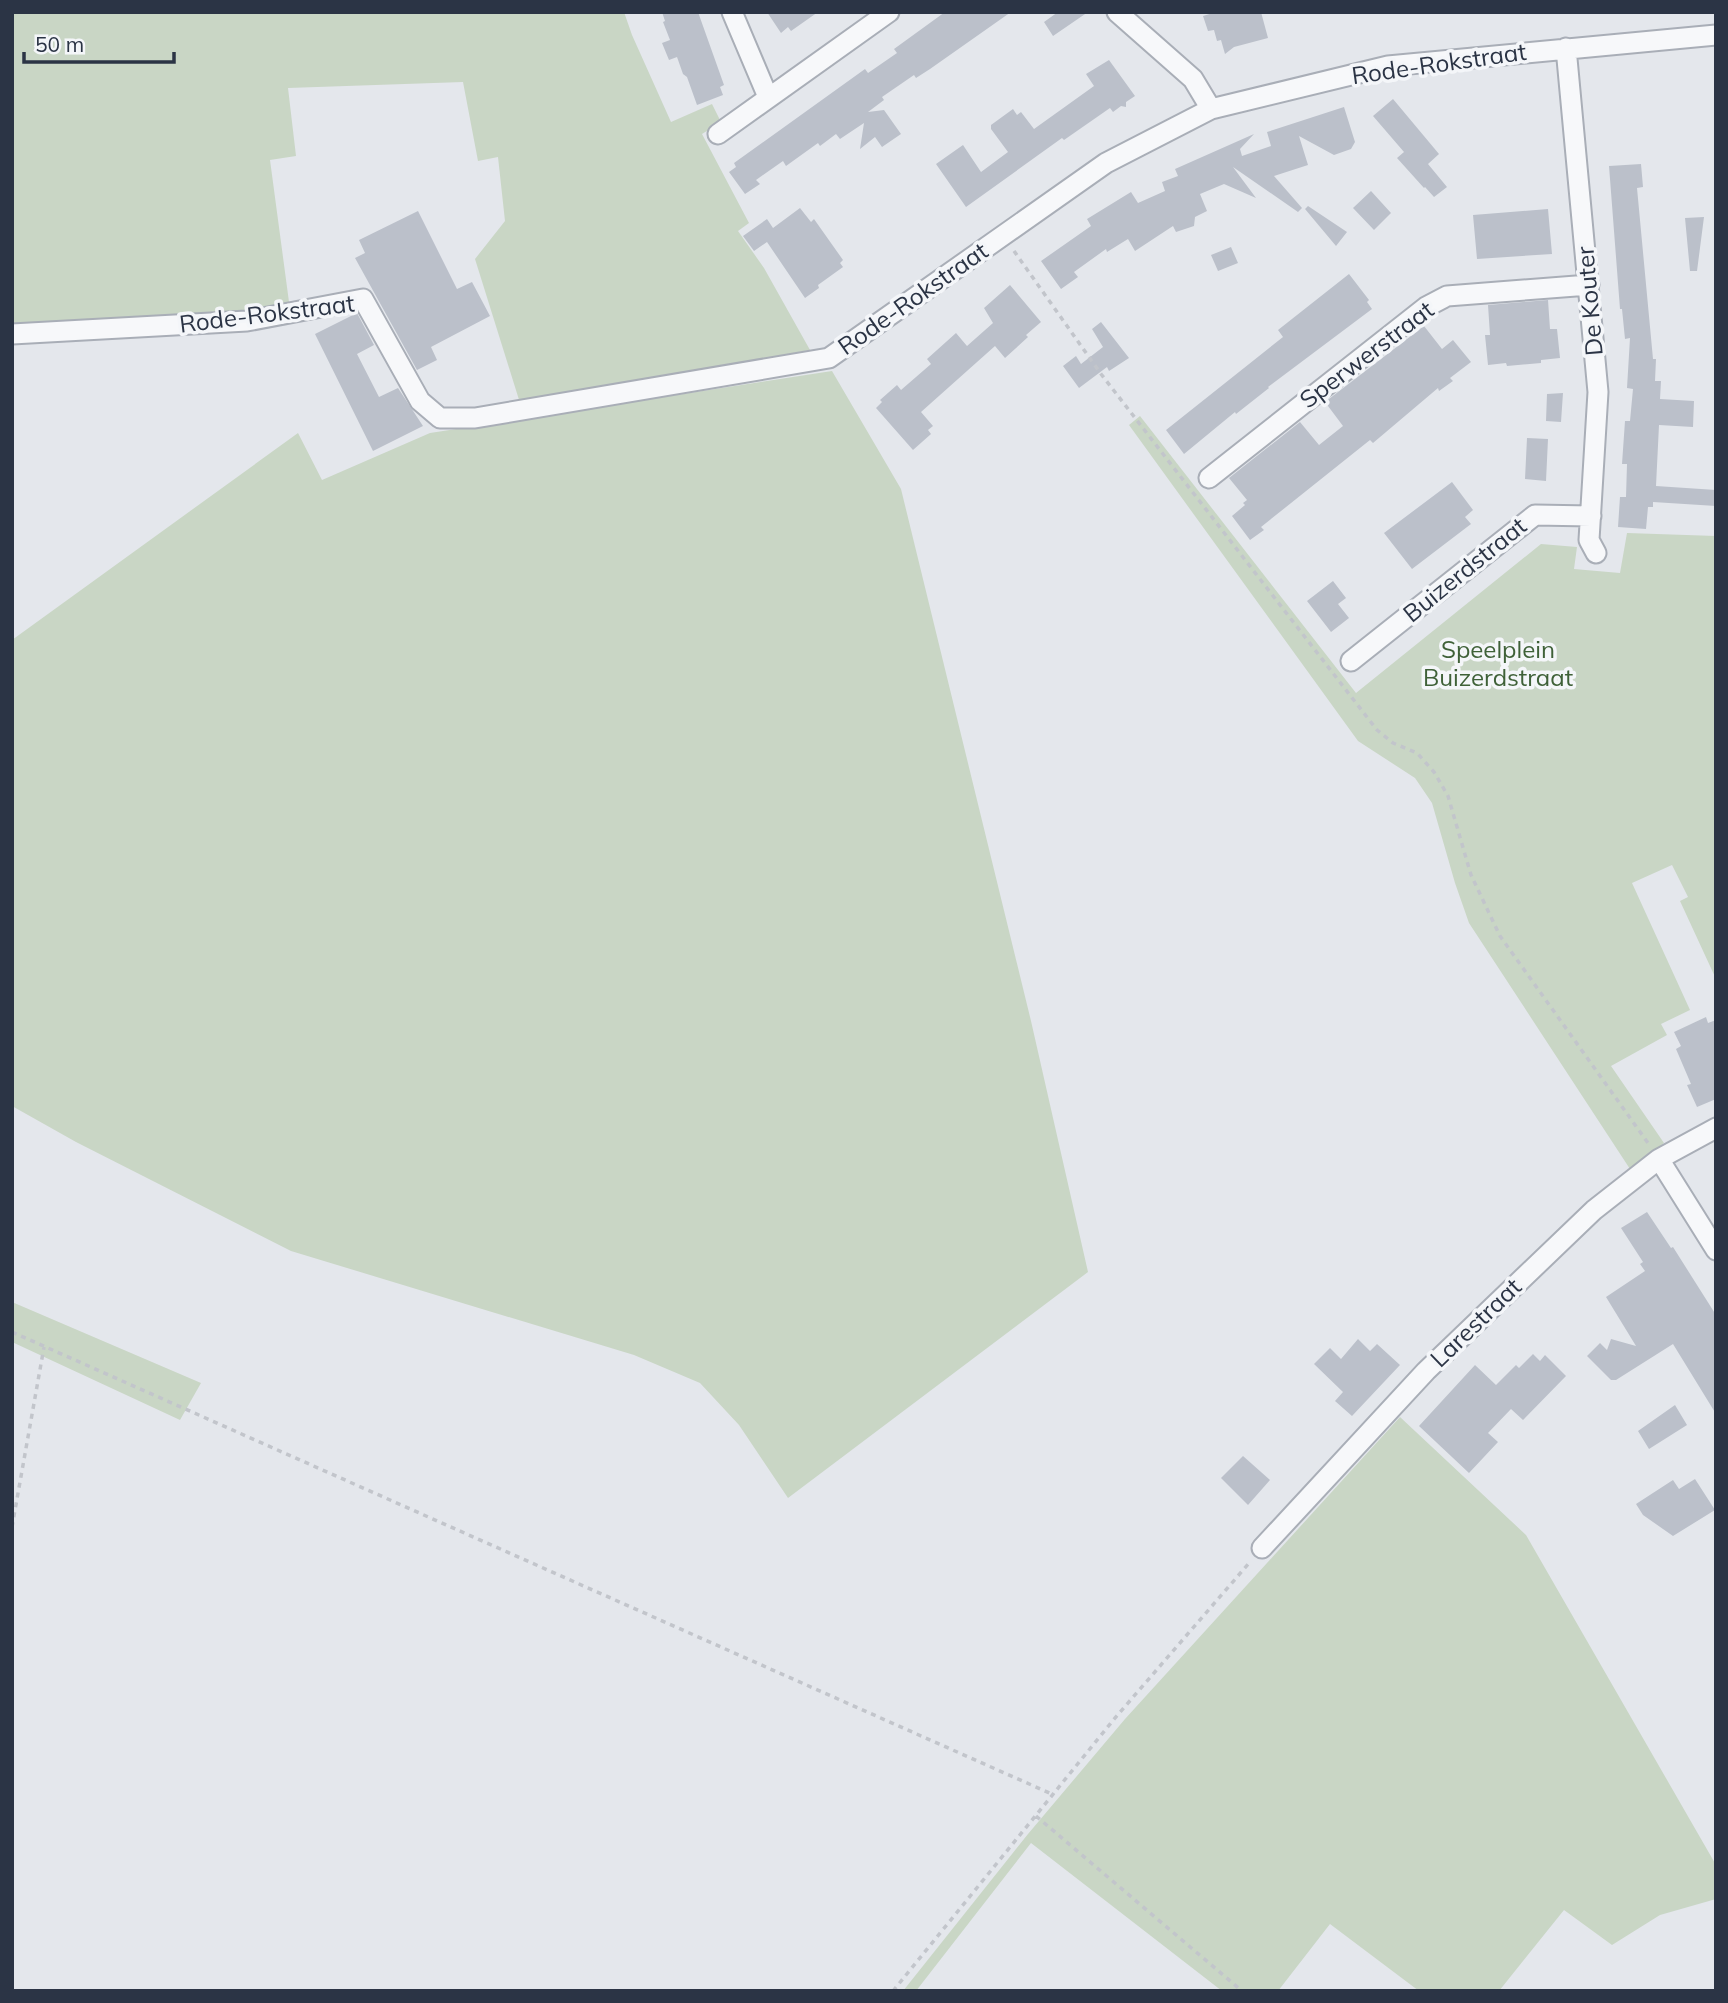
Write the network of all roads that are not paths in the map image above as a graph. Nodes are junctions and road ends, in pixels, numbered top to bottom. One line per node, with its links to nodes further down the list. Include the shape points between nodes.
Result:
1 (732, 12): 6 (street)
2 (889, 12): 6 (street)
3 (1117, 12): 7 (street, via 1193,79)
4 (1716, 35): 5 (street, Rode-Rokstraat)
5 (1566, 48): 7 (street, Rode-Rokstraat, via 1388,66); 9 (street, De Kouter)
6 (768, 97): 8 (street)
7 (1211, 109): 10 (street, Rode-Rokstraat, via 1105,163 829,358 475,418 440,418 420,401 363,299 247,321)
8 (718, 134)
9 (1589, 285): 11 (street, Sperwerstraat, via 1447,296 1426,307); 12 (street, De Kouter, via 1598,392)
10 (12, 334)
11 (1209, 478)
12 (1591, 516): 13 (street, De Kouter, via 1589,540); 14 (street, Buizerdstraat, via 1535,515)
13 (1596, 553)
14 (1351, 661)
15 (1716, 1128): 16 (street, Larestraat)
16 (1659, 1159): 17 (street); 18 (street, Larestraat, via 1594,1210 1426,1371)
17 (1716, 1251)
18 (1262, 1548)

